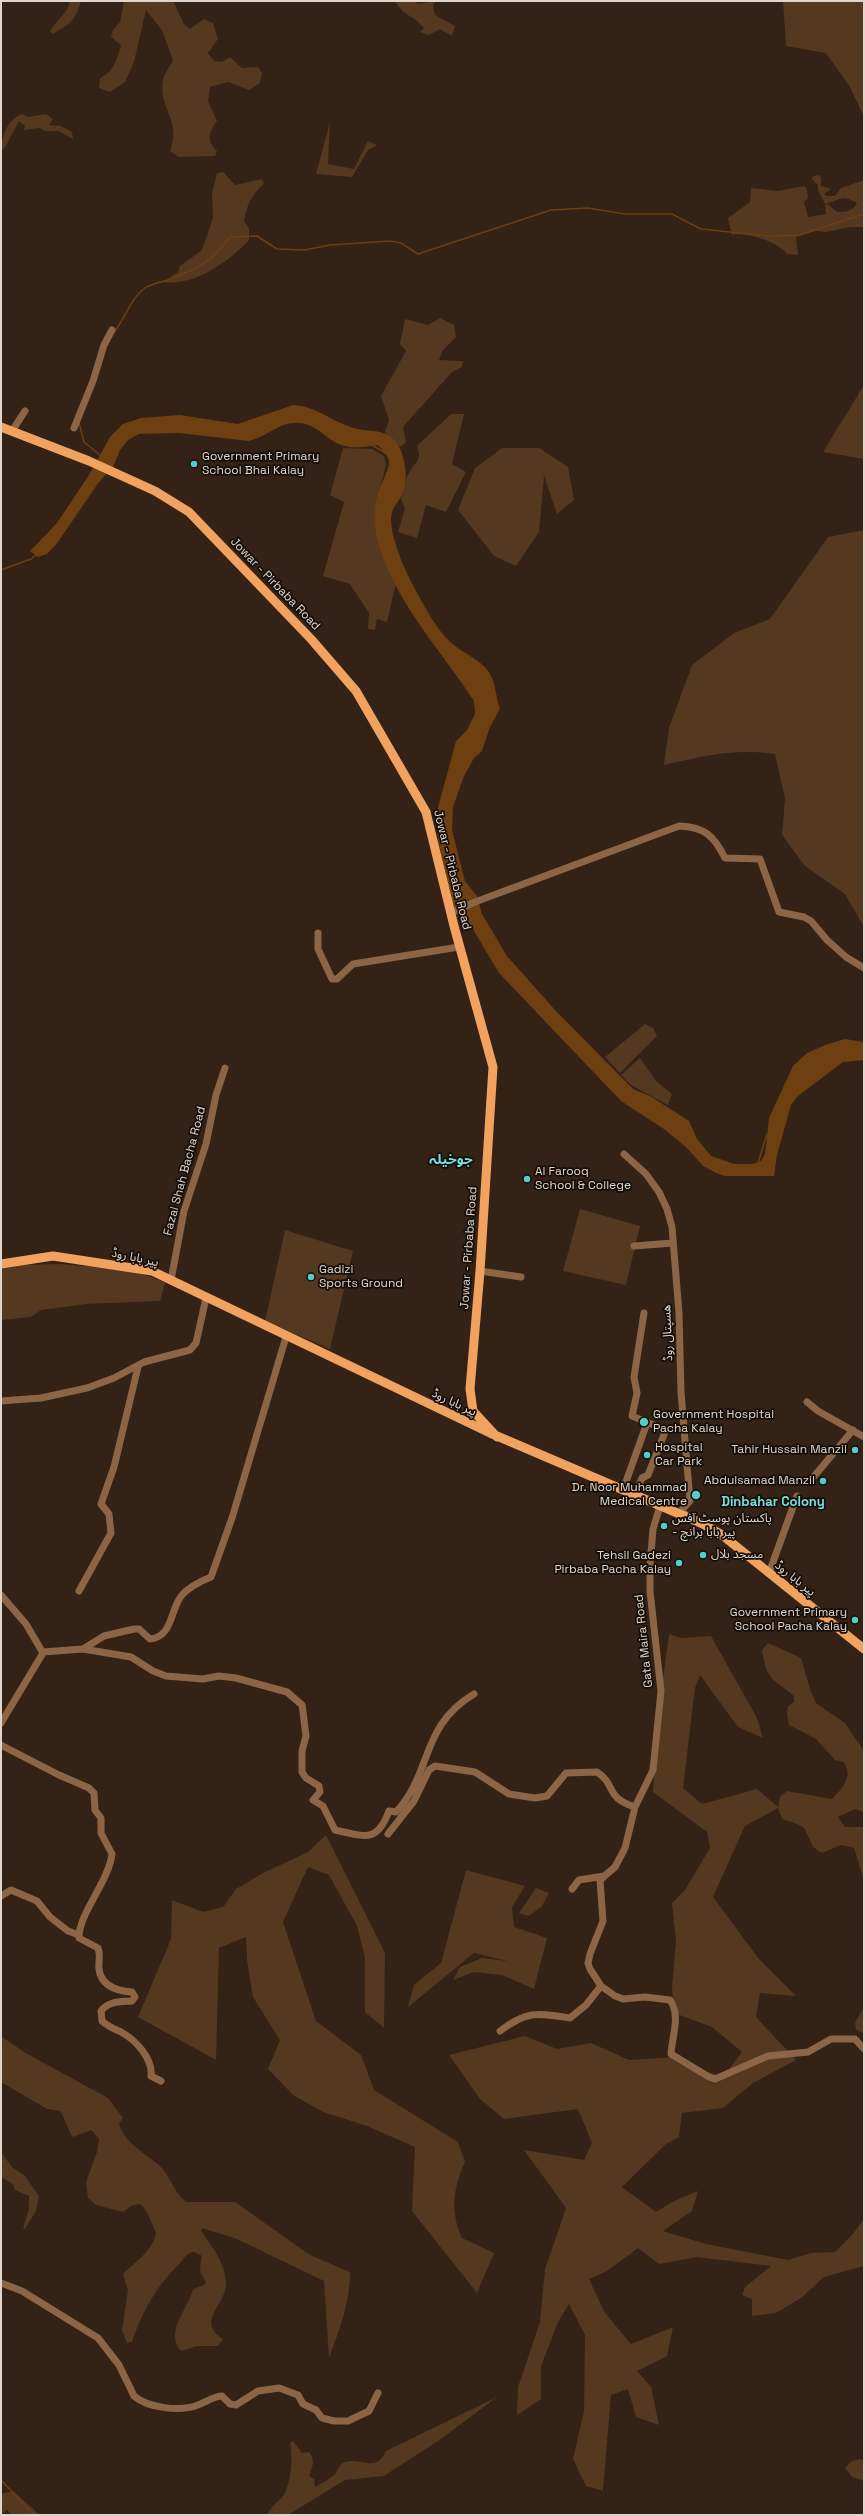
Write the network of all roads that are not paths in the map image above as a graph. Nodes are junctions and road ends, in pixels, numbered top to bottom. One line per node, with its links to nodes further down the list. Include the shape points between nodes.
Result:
1 (112, 330): 4 (street, via 104,345)
2 (25, 411): 5 (street)
3 (1, 427): 5 (main road, Jowar - Pirbaba Road)
4 (74, 428)
5 (12, 431): 6 (main road, Jowar - Pirbaba Road, via 56,446 155,491 189,512 311,639 356,691 426,812)
6 (451, 913): 8 (main road, Jowar - Pirbaba Road); 9 (street, via 680,826 692,826 701,829 717,843 725,858 760,859 779,912 811,921 846,957)
7 (318, 933): 8 (street, via 318,949 332,979 337,979 353,964)
8 (459, 947): 15 (main road, Jowar - Pirbaba Road, via 493,1067)
9 (864, 968)
10 (225, 1068): 17 (street, Fazal Shah Bacha Road, via 216,1095 206,1144 185,1206)
11 (624, 1154): 12 (street, ھسپتال روڈ, via 646,1174 659,1192 667,1208)
12 (673, 1243): 13 (street); 37 (street, ھسپتال روڈ, via 690,1501 680,1511)
13 (634, 1246)
14 (1, 1264): 17 (main road, پیر بابا روڈ, via 53,1256 152,1271)
15 (480, 1271): 16 (street); 23 (main road, Jowar - Pirbaba Road)
16 (521, 1277)
17 (171, 1280): 18 (main road, پیر بابا روڈ)
18 (206, 1298): 20 (main road, پیر بابا روڈ); 21 (street, via 196,1343 190,1350 164,1355)
19 (644, 1312): 26 (street, via 634,1377 637,1393 631,1414)
20 (286, 1337): 25 (main road, پیر بابا روڈ); 41 (street, via 232,1518 211,1576 195,1584 181,1596 162,1635 150,1638 139,1629 115,1632)
21 (138, 1367): 22 (street, via 87,1388 41,1398); 39 (street, via 114,1467 101,1504 109,1514 111,1533)
22 (1, 1402)
23 (471, 1402): 25 (main road, via 465,1412); 28 (main road, Jowar - Pirbaba Road, via 473,1411)
24 (806, 1402): 27 (street)
25 (456, 1417): 28 (main road, پیر بابا روڈ)
26 (647, 1423): 30 (street); 31 (street, via 665,1432 648,1475)
27 (853, 1430): 29 (street); 32 (street)
28 (497, 1437): 33 (main road, پیر بابا روڈ)
29 (864, 1437)
30 (631, 1468): 31 (street); 33 (street)
31 (642, 1478): 34 (street)
32 (811, 1480)
33 (623, 1490): 34 (main road, پیر بابا روڈ)
34 (635, 1495): 36 (main road, پیر بابا روڈ)
35 (797, 1496): 38 (street)
36 (660, 1506): 37 (main road, پیر بابا روڈ); 47 (street, Gata Maira Road, via 652,1534 650,1591 661,1691 653,1770)
37 (691, 1519): 38 (main road, پیر بابا روڈ, via 722,1535)
38 (769, 1573): 42 (main road, پیر بابا روڈ)
39 (79, 1590)
40 (1, 1595): 43 (street, via 26,1624)
41 (83, 1649): 43 (street); 44 (street, via 131,1657 166,1676 236,1678 287,1692 302,1705 306,1736 301,1764 306,1778 319,1786 320,1792 313,1800 323,1806 335,1830 365,1836 376,1833 383,1826 389,1811 396,1812 409,1798 434,1734 444,1717 457,1704)
42 (864, 1649)
43 (43, 1652): 45 (street)
44 (474, 1694)
45 (1, 1723)
46 (1, 1745): 52 (street, via 89,1788 94,1793 95,1810 102,1823 101,1833 112,1854 107,1874)
47 (635, 1807): 48 (street, via 621,1803 614,1797 608,1783 597,1772 566,1773 547,1796 535,1798 509,1794 474,1772 435,1766 429,1770 414,1801); 49 (street, Gata Maira Road, via 625,1848 615,1867)
48 (388, 1834)
49 (604, 1876): 50 (street, via 579,1880); 53 (street, via 600,1880 603,1921 588,1963)
50 (572, 1889)
51 (1, 1896): 52 (street, via 11,1890 37,1901 68,1931)
52 (79, 1935): 56 (street, via 98,1948 99,1969 104,1981 118,1991 132,1992 135,1997 132,2001 114,2002 105,2006 101,2011 102,2021 123,2033 136,2045 150,2062 151,2076)
53 (601, 1986): 54 (street, via 586,2005 570,2018 554,2014 524,2016); 55 (street, via 624,1999 645,1997 670,2000 675,2027 671,2054 708,2077 723,2077 738,2067 768,2056 808,2052 831,2039 855,2039)
54 (500, 2030)
55 (864, 2049)
56 (162, 2081)
57 (1, 2283): 58 (street, via 22,2291 98,2338 108,2347 134,2396 140,2401 181,2408 196,2406 222,2396 230,2404 236,2405 258,2391 279,2388 298,2395 305,2406 316,2410 325,2420 348,2421 369,2411)
58 (378, 2393)

